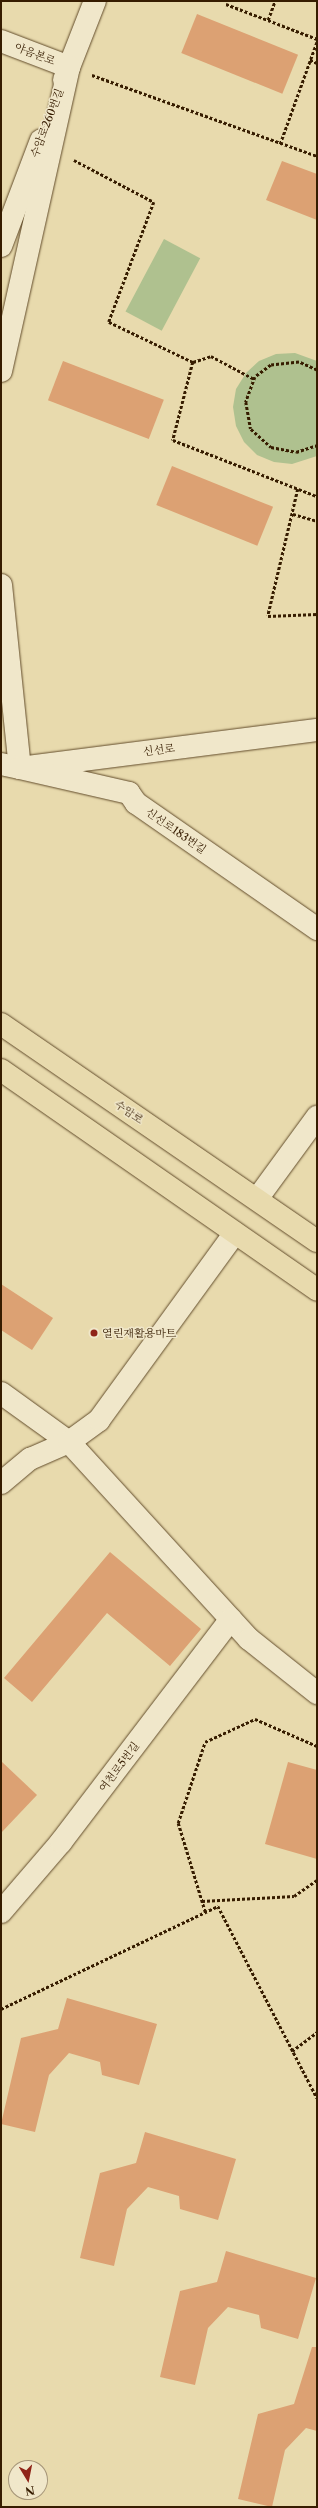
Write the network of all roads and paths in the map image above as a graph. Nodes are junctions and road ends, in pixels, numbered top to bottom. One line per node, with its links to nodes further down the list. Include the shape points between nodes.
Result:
1 (95, 1): 10 (street, 수암로260번길)
2 (275, 1): 4 (path)
3 (226, 4): 4 (path)
4 (268, 20): 5 (path)
5 (317, 40): 7 (path)
6 (1, 41): 10 (street, 야음본로)
7 (316, 46): 8 (path)
8 (310, 60): 9 (path); 11 (path)
9 (317, 63)
10 (69, 67): 11 (path); 12 (street); 14 (street, 수암로260번길)
11 (280, 144): 13 (path)
12 (51, 148): 15 (path, via 154,202 108,322); 17 (street)
13 (317, 156)
14 (1, 246)
15 (193, 362): 18 (path, via 211,356); 20 (path, via 173,440)
16 (317, 370): 18 (path, via 299,362 282,362 262,370)
17 (1, 371)
18 (254, 379): 19 (path, via 247,393 246,410 256,437 271,447 289,452)
19 (317, 445)
20 (298, 489): 21 (path); 22 (path)
21 (317, 496)
22 (293, 514): 23 (path); 25 (path, via 268,616)
23 (317, 521)
24 (1, 585): 28 (street)
25 (317, 614)
26 (1, 730): 28 (street)
27 (317, 730): 28 (street, 신선로)
28 (11, 766): 29 (street, 신선로183번길, via 129,793 136,803)
29 (317, 929)
30 (1, 1024): 33 (main road, 수암로)
31 (1, 1070): 34 (main road)
32 (317, 1117): 33 (street)
33 (257, 1199): 35 (main road, 수암로)
34 (235, 1233): 36 (main road); 38 (street, via 99,1420)
35 (317, 1241)
36 (317, 1290)
37 (1, 1393): 38 (street)
38 (69, 1442): 39 (street, via 30,1459); 40 (street)
39 (1, 1483)
40 (231, 1619): 41 (street, via 249,1639); 45 (street, 여천로5번길, via 61,1842)
41 (317, 1693)
42 (317, 1746): 44 (path, via 255,1719 204,1742 178,1823)
43 (317, 1880): 44 (path, via 294,1896)
44 (202, 1901): 46 (path)
45 (1, 1912)
46 (206, 1912): 47 (path); 49 (path, via 218,1906)
47 (1, 2009)
48 (317, 2032): 49 (path)
49 (292, 2051): 50 (path)
50 (317, 2098)

